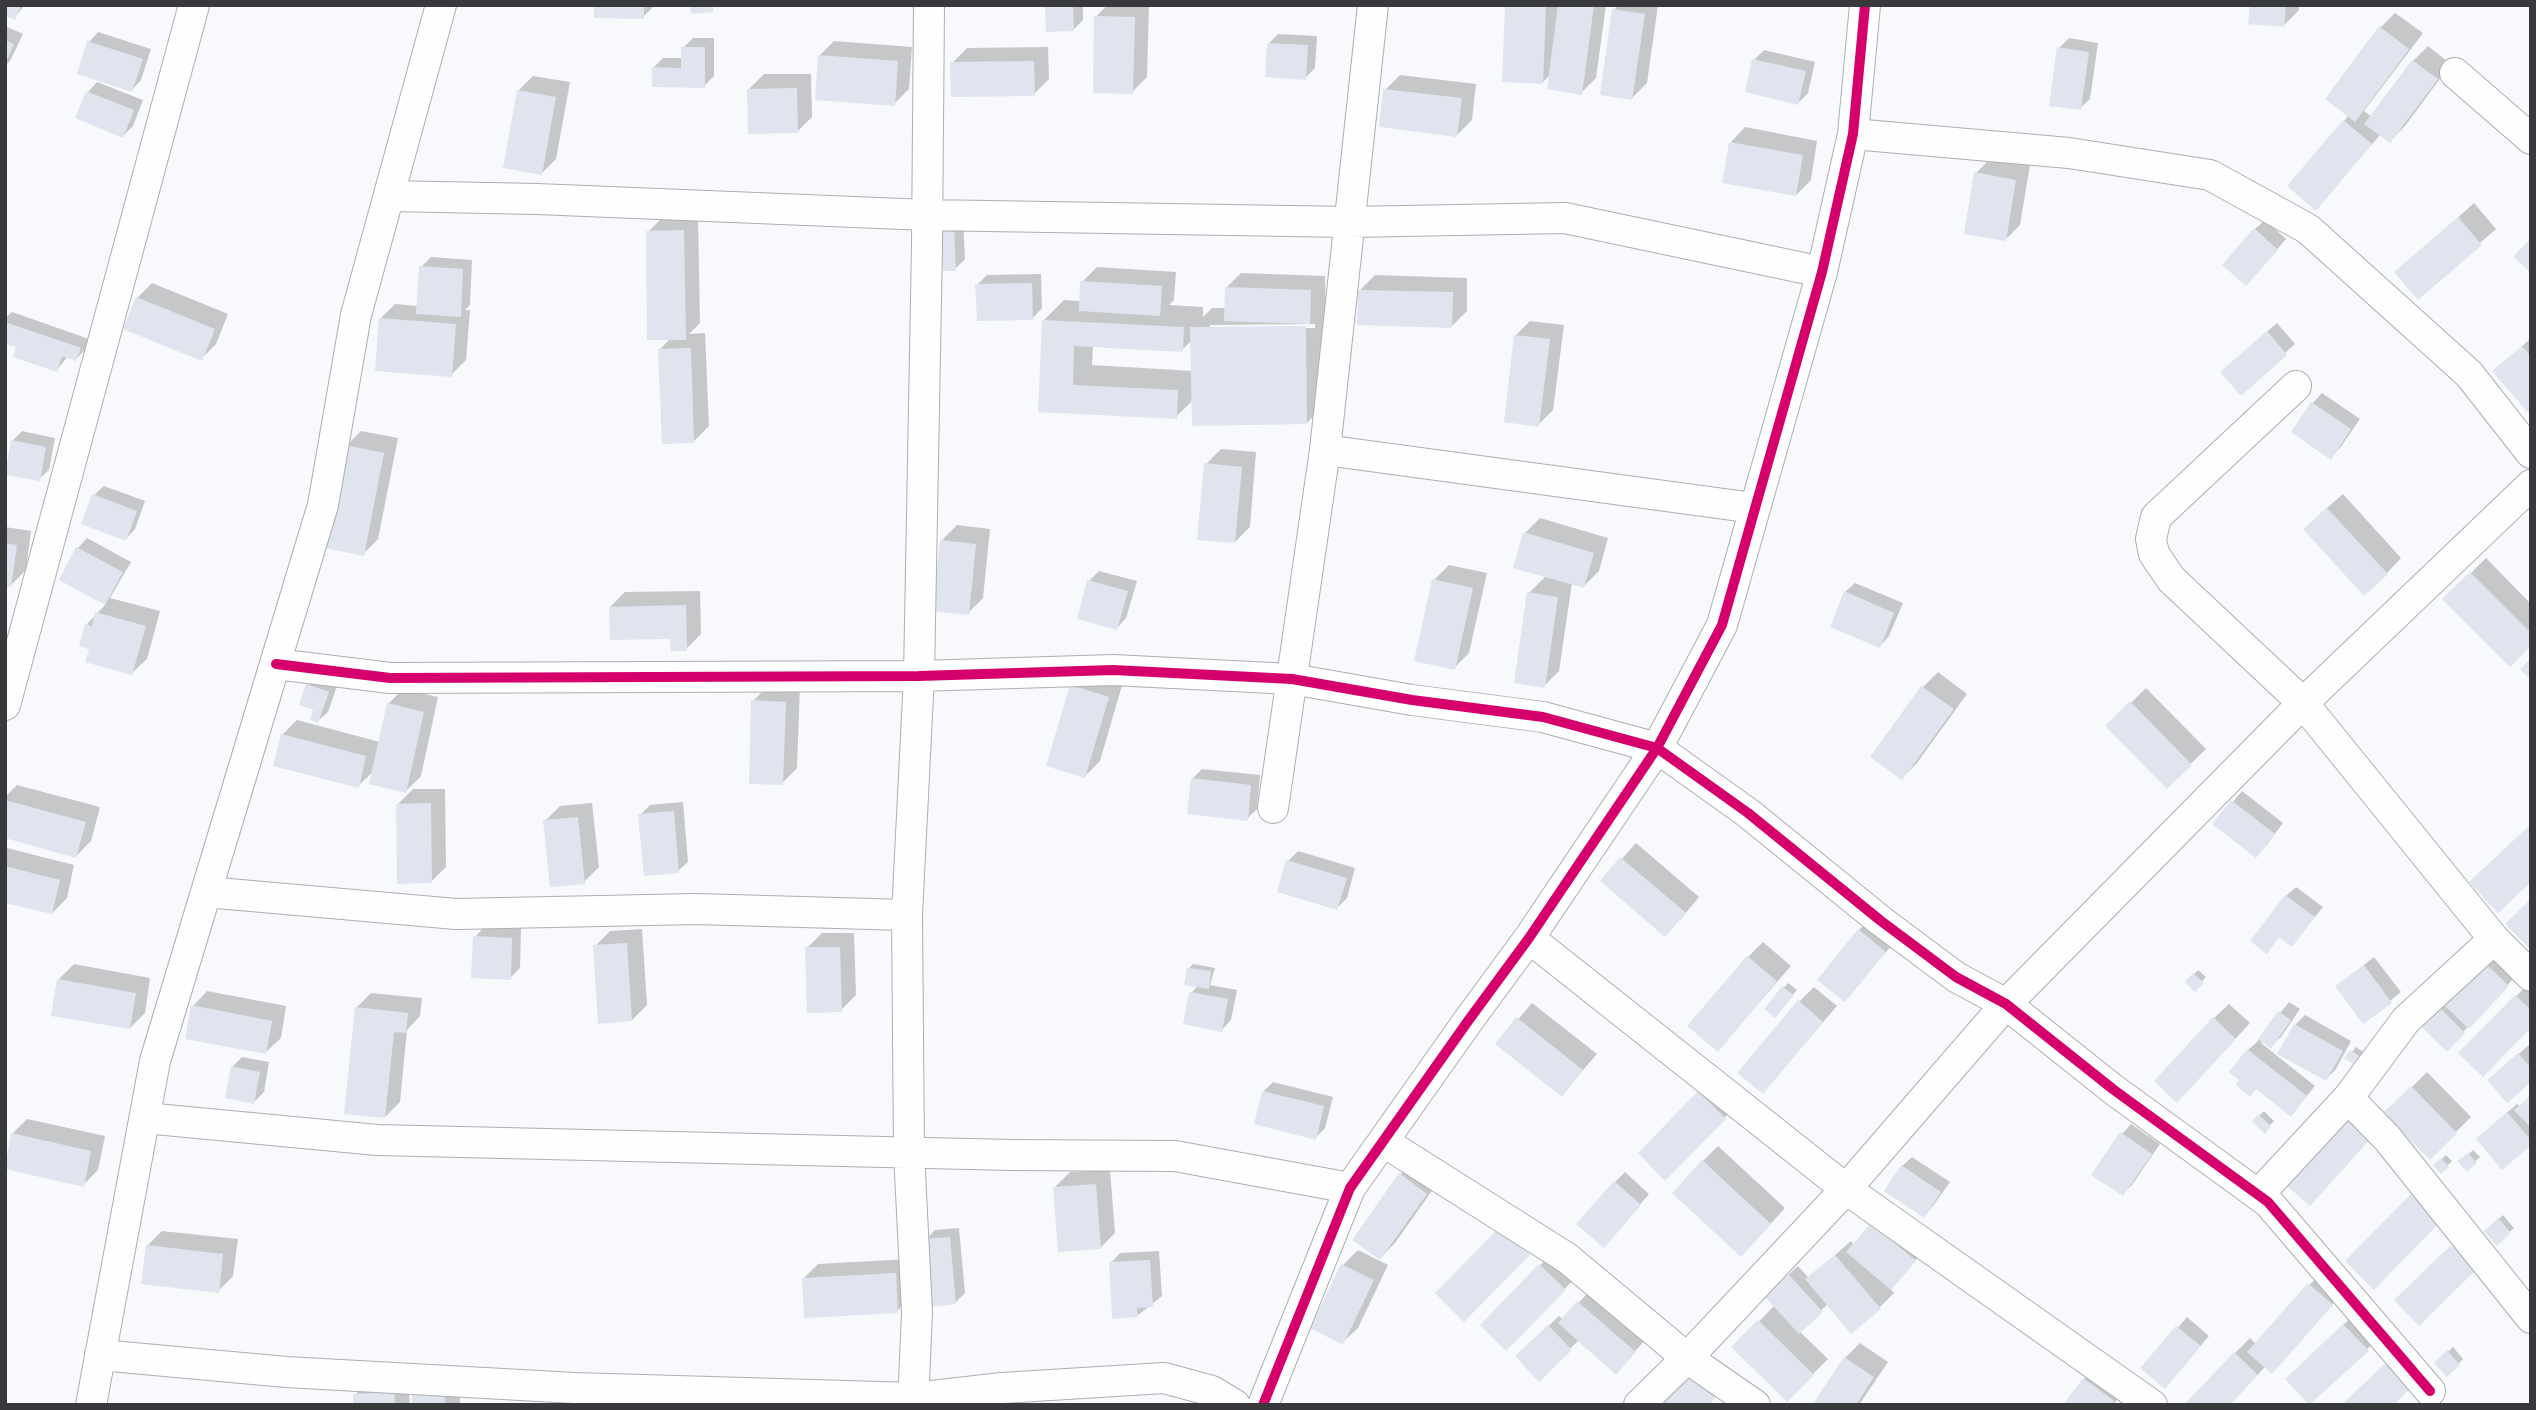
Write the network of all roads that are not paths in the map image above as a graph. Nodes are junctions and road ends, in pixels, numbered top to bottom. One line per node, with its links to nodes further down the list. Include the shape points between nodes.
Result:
1 (194, 5): 22 (street)
2 (441, 5): 9 (street)
3 (929, 5): 10 (street)
4 (1373, 5): 11 (street)
5 (1865, 5): 7 (street)
6 (2455, 73): 8 (street)
7 (1853, 134): 12 (street); 15 (street, via 2069,153 2210,175 2308,229 2469,374)
8 (2531, 139)
9 (389, 196): 10 (street); 18 (street, via 356,315 323,505)
10 (928, 215): 11 (street); 19 (street)
11 (1350, 222): 12 (street, via 1565,218); 14 (street)
12 (1822, 272): 17 (street)
13 (2296, 386): 21 (street, via 2156,517 2151,539 2154,554 2171,579)
14 (1325, 450): 17 (street); 20 (street)
15 (2531, 453)
16 (2531, 485): 21 (street)
17 (1754, 508): 23 (street, via 1722,625)
18 (276, 664): 19 (street, via 390,678); 25 (street)
19 (919, 676): 20 (street, via 1113,670); 26 (street)
20 (1292, 679): 23 (street, via 1543,717); 24 (street)
21 (2303, 702): 28 (street); 30 (street)
22 (5, 705)
23 (1657, 748): 27 (street); 30 (street, via 1748,813 1924,953)
24 (1273, 808)
25 (206, 891): 26 (street, via 456,914 696,909); 32 (street, via 155,1060)
26 (907, 915): 34 (street)
27 (1529, 938): 33 (street); 36 (street)
28 (2494, 939): 29 (street); 31 (street, via 2406,1020)
29 (2531, 976)
30 (2006, 1004): 36 (street); 37 (street)
31 (2348, 1098): 37 (street); 38 (street, via 2387,1138)
32 (145, 1118): 34 (street, via 377,1140); 39 (street)
33 (1384, 1142): 35 (street); 40 (street, via 1567,1258)
34 (909, 1153): 35 (street, via 1175,1156); 42 (street, via 917,1312)
35 (1350, 1188): 45 (street)
36 (1846, 1189): 40 (street); 48 (street)
37 (2258, 1195): 41 (street)
38 (2531, 1318)
39 (100, 1354): 42 (street, via 286,1372); 43 (street)
40 (1688, 1358): 46 (street); 47 (street)
41 (2430, 1391)
42 (914, 1401): 44 (street, via 1002,1388 1164,1378 1212,1391)
43 (91, 1405)
44 (1235, 1405)
45 (1263, 1405)
46 (1639, 1405)
47 (1755, 1405)
48 (2152, 1405)

